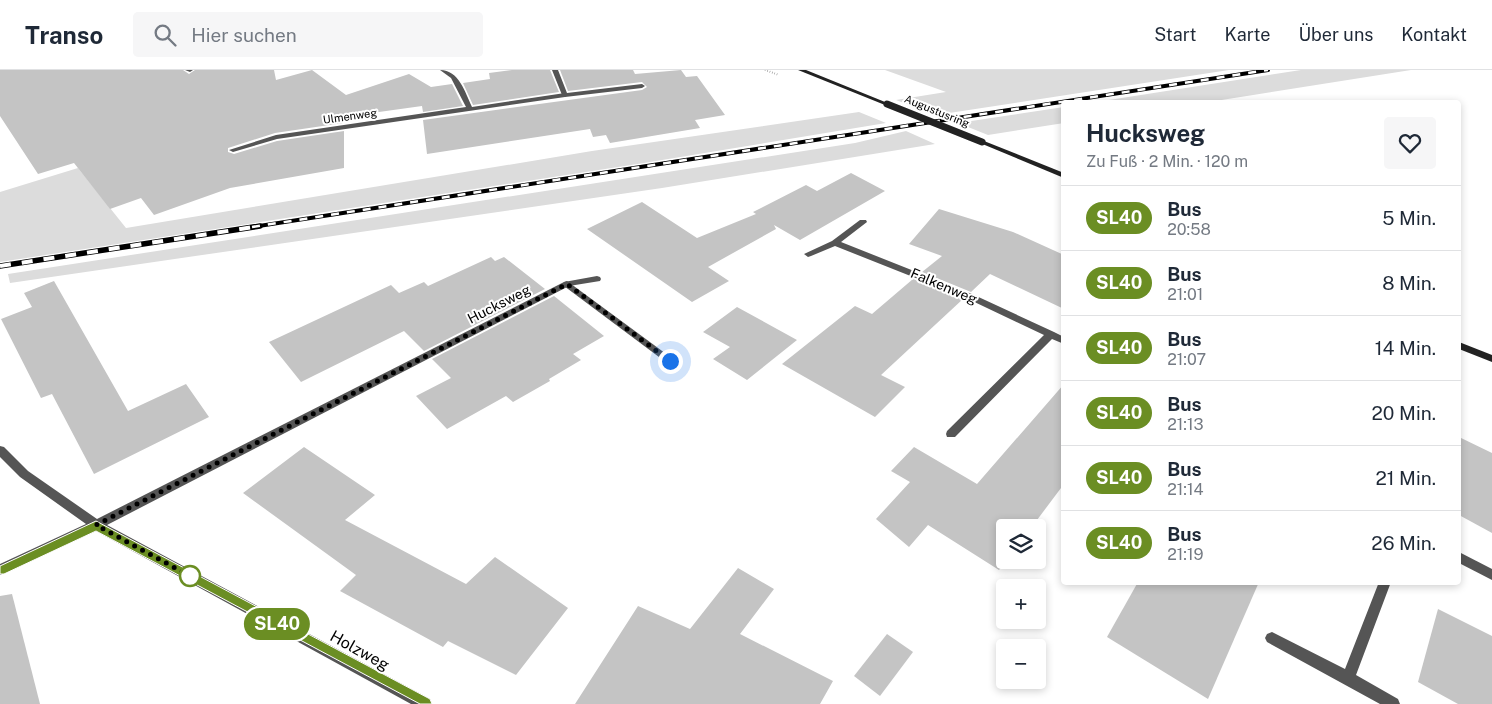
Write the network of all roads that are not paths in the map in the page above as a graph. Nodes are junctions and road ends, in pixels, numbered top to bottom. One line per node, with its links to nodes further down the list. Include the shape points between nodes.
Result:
1 (443, 70): 6 (street, via 454,77)
2 (555, 70): 5 (street)
3 (801, 70): 8 (main road, Augustusring, bridge)
4 (642, 86): 5 (street, Ulmenweg)
5 (566, 95): 6 (street, Ulmenweg)
6 (470, 109): 7 (street, Ulmenweg, via 276,137)
7 (233, 150)
8 (1061, 175)
9 (863, 222): 10 (street)
10 (835, 243): 11 (street); 14 (street, Falkenweg, via 969,296)
11 (808, 254)
12 (597, 278): 13 (street, Hucksweg)
13 (567, 284): 18 (street); 21 (street, Hucksweg)
14 (1051, 334): 15 (street, Falkenweg); 19 (street)
15 (1061, 339)
16 (1461, 346): 17 (main road)
17 (1492, 359)
18 (670, 361)
19 (951, 434)
20 (0, 450): 21 (street, Holzweg, via 24,474)
21 (96, 525): 23 (street, Hucksweg); 28 (street, Holzweg)
22 (1461, 558): 24 (street)
23 (0, 570)
24 (1492, 575)
25 (1384, 585): 27 (street)
26 (1272, 638): 27 (street)
27 (1348, 678): 29 (street)
28 (425, 704)
29 (1392, 704)

